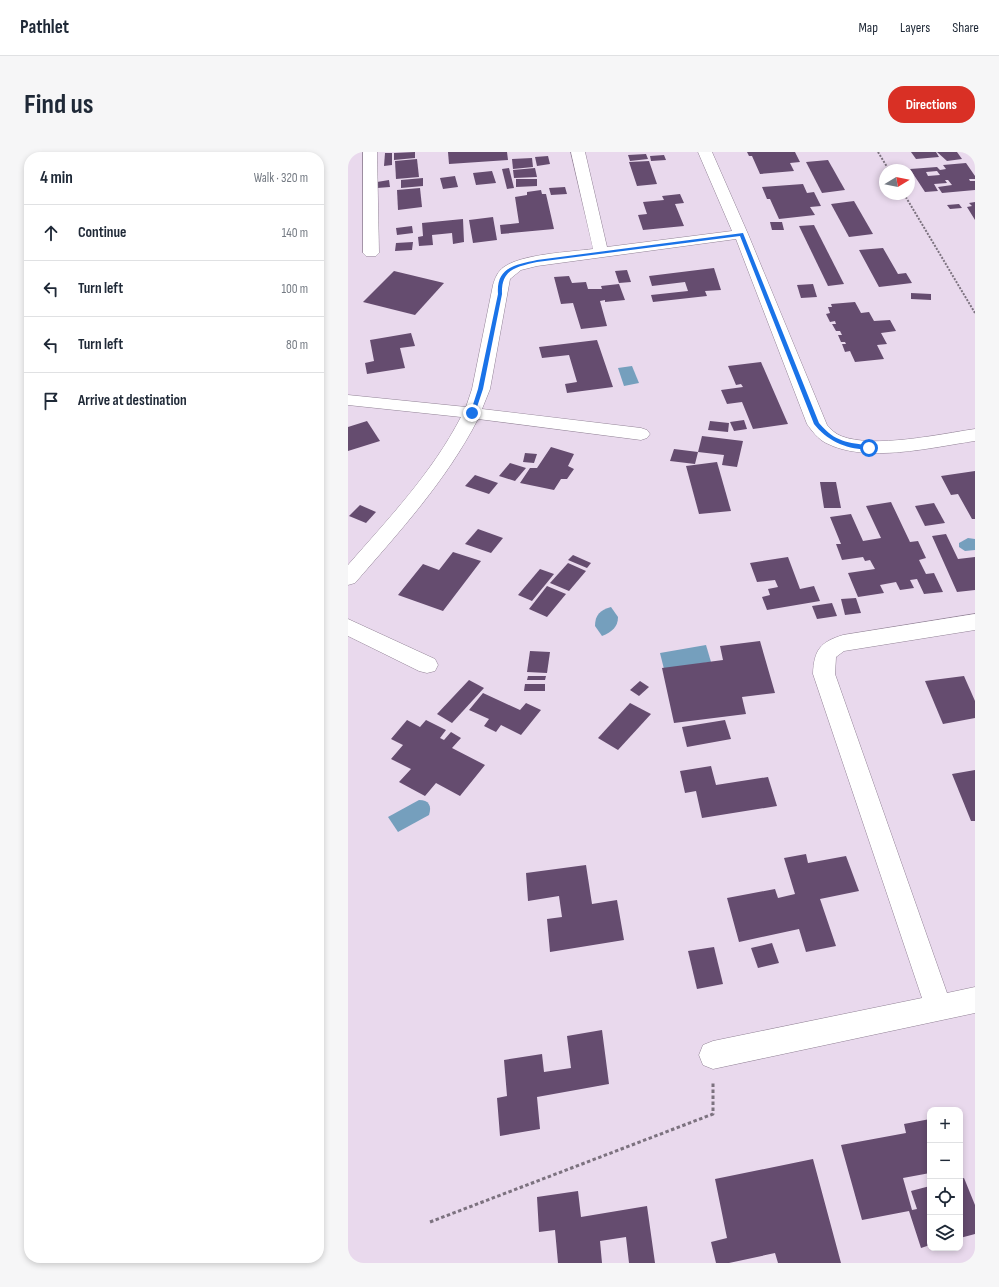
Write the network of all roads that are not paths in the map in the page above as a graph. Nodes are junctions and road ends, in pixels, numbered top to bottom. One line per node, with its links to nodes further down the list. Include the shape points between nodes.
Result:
1 (370, 152): 6 (street)
2 (578, 152): 5 (street)
3 (705, 152): 4 (street)
4 (741, 234): 5 (street); 10 (street, via 816,424 825,434 841,443 869,448)
5 (601, 252): 8 (street, via 537,261 517,266 503,274 499,282 500,294 481,389)
6 (371, 253)
7 (348, 400): 8 (street)
8 (472, 413): 9 (street); 11 (street, via 459,438 424,490)
9 (641, 434)
10 (975, 435)
11 (348, 578)
12 (975, 622): 16 (street, via 843,643 833,646 824,662 824,674)
13 (348, 627): 14 (street)
14 (427, 665)
15 (975, 1000): 16 (street)
16 (938, 1006): 17 (street)
17 (714, 1055)

